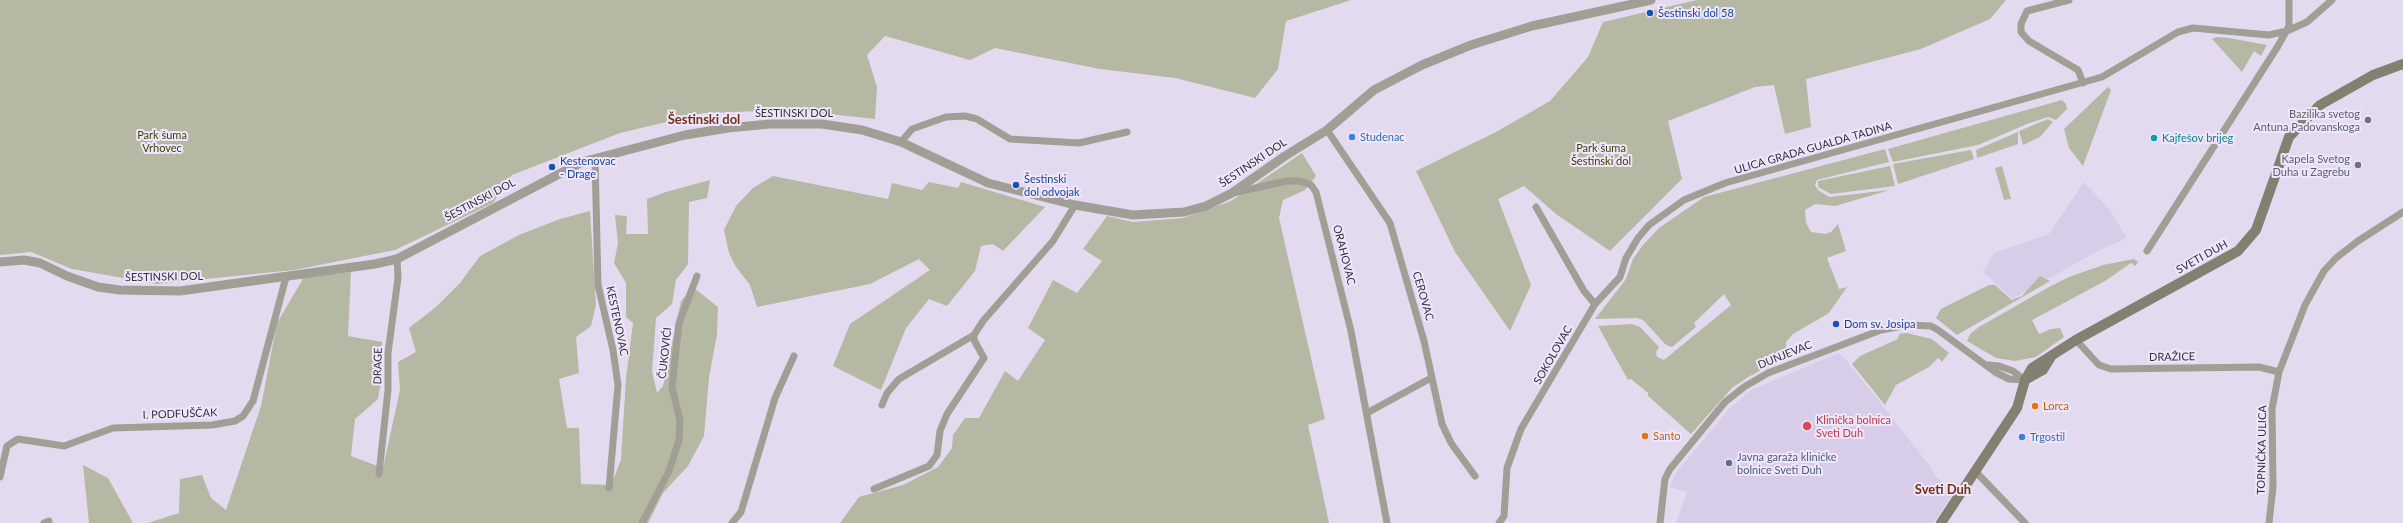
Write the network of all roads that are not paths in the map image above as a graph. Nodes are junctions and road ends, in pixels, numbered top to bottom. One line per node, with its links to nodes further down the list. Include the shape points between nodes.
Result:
1 (1651, 0): 8 (street, ŠESTINSKI DOL, via 1532,26 1447,55 1374,90)
2 (2070, 0): 7 (street, via 2027,11 2021,24 2022,32 2028,41 2078,70)
3 (2289, 0): 5 (street, via 2290,20)
4 (2332, 0): 5 (street, ULICA GRADA GUALDA TADINA, via 2307,22)
5 (2287, 31): 7 (street, ULICA GRADA GUALDA TADINA, via 2261,35 2193,28 2178,32 2102,77); 16 (street)
6 (2403, 64): 23 (main road, SVETI DUH, via 2373,75 2320,105 2293,132 2281,154 2256,230 2238,251)
7 (2083, 83): 21 (street, ULICA GRADA GUALDA TADINA, via 1725,183 1684,200 1661,216 1642,234 1626,258 1620,277)
8 (1327, 130): 12 (street, ŠESTINSKI DOL); 26 (street, CEROVAC, via 1390,223 1424,341)
9 (1128, 132): 10 (street, via 1079,143 1010,139 977,119 965,116 946,117 918,125)
10 (901, 142): 11 (street, ŠESTINSKI DOL, via 838,125 770,124 685,135); 13 (street, ŠESTINSKI DOL, via 988,182)
11 (595, 158): 17 (street, ŠESTINSKI DOL, via 526,190); 34 (street, KESTENOVAC, via 598,285 618,385)
12 (1232, 193): 13 (street, ŠESTINSKI DOL, via 1197,209 1154,215 1117,213); 29 (street, ORAHOVAC, via 1287,181 1300,181 1311,185 1316,192 1338,277)
13 (1076, 205): 22 (street, via 1053,240 983,321)
14 (1536, 207): 21 (street, via 1584,292)
15 (2403, 212): 25 (street, TOPNIČKA ULICA, via 2358,241 2324,271 2305,305)
16 (2147, 251)
17 (397, 258): 20 (street, ŠESTINSKI DOL, via 375,264); 31 (street, DRAGE, via 398,278 388,353 388,390)
18 (0, 262): 20 (street, ŠESTINSKI DOL, via 34,261 86,284 120,290 188,291)
19 (697, 276): 36 (street, ČUKOVIĆI, via 679,323 672,388 680,420 679,440 669,471)
20 (286, 277): 33 (street, I. PODFUŠČAK, via 253,401 243,416 235,421 212,425 113,428 64,446 18,439 7,446)
21 (1595, 304): 39 (street, SOKOLOVAC, via 1521,429 1507,468 1504,516)
22 (974, 335): 28 (street, via 898,379 887,393); 35 (street, via 984,358 947,414 940,431 937,455 930,466)
23 (2076, 340): 25 (street, DRAŽICE, via 2098,365 2111,369 2259,367); 27 (main road, SVETI DUH, via 2052,356 2042,370)
24 (794, 356): 37 (street, via 775,398 741,512)
25 (2279, 372): 43 (street, TOPNIČKA ULICA, via 2272,409 2273,487)
26 (1431, 378): 29 (street); 32 (street, CEROVAC, via 1442,424 1451,443)
27 (2025, 380): 30 (main road, via 2017,408); 40 (street, DUNJEVAC, via 2009,379 1995,372 1931,326 1908,325 1881,330 1768,373 1725,402 1670,469 1665,479)
28 (882, 406)
29 (1367, 413): 38 (street, ORAHOVAC)
30 (1976, 472): 41 (main road); 42 (street)
31 (379, 474)
32 (1475, 476)
33 (0, 477)
34 (609, 488)
35 (874, 490)
36 (642, 523)
37 (732, 523)
38 (1387, 523)
39 (1499, 523)
40 (1660, 523)
41 (1941, 523)
42 (2025, 523)
43 (2269, 523)

